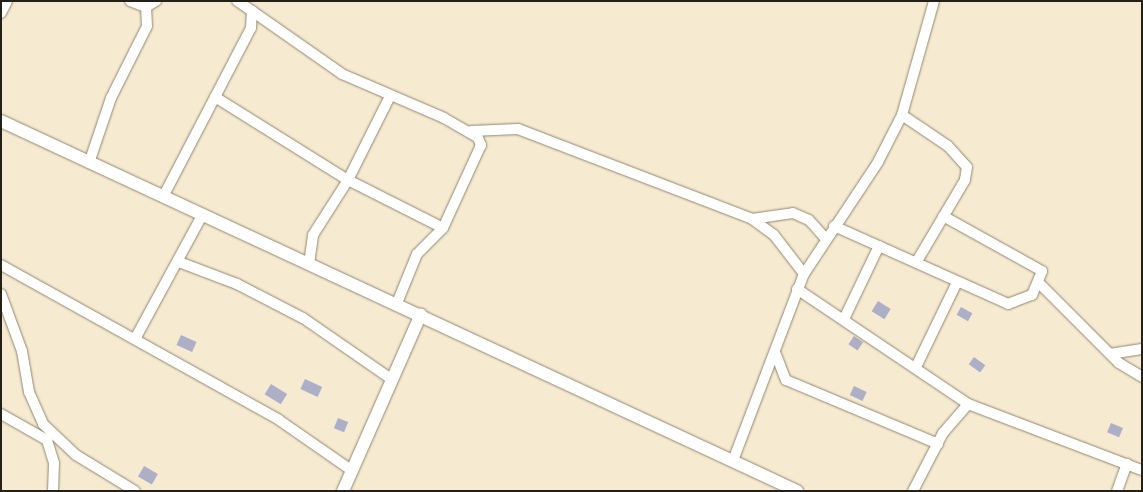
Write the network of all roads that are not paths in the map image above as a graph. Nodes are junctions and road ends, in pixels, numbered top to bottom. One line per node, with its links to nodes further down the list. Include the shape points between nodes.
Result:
1 (7, 1): 8 (street)
2 (130, 1): 6 (street)
3 (156, 1): 6 (street)
4 (237, 1): 7 (street)
5 (934, 1): 11 (street)
6 (146, 7): 16 (street, via 147,26 111,98)
7 (252, 11): 9 (street, via 251,28); 10 (street, via 305,52)
8 (1, 13)
9 (215, 96): 17 (street); 18 (street)
10 (390, 96): 14 (street); 17 (street)
11 (902, 115): 20 (street, via 948,146 967,167); 22 (street, via 878,162)
12 (1, 121): 16 (street)
13 (496, 128): 14 (street); 15 (street); 21 (street, via 518,129)
14 (471, 131): 15 (street)
15 (481, 145): 23 (street)
16 (89, 163): 18 (street)
17 (348, 180): 23 (street); 28 (street, via 313,235)
18 (164, 195): 19 (street)
19 (203, 214): 26 (street); 28 (street)
20 (944, 216): 27 (street); 32 (street, via 1037,266 1043,277)
21 (752, 219): 24 (street, via 793,213 809,220); 30 (street, via 774,235)
22 (834, 226): 24 (street); 25 (street)
23 (443, 228): 35 (street, via 417,254)
24 (826, 239): 30 (street)
25 (879, 246): 27 (street); 37 (street)
26 (178, 262): 38 (street); 44 (street, via 237,284 303,318)
27 (916, 263): 31 (street)
28 (309, 264): 35 (street)
29 (1, 265): 38 (street)
30 (804, 274): 33 (street)
31 (957, 282): 32 (street, via 1008,304 1022,302); 42 (street)
32 (1040, 284): 41 (street)
33 (797, 289): 37 (street); 40 (street)
34 (1, 294): 54 (street, via 22,351 29,392 43,424 76,455)
35 (397, 303): 36 (street)
36 (421, 314): 44 (street); 48 (street, via 621,413)
37 (844, 319): 42 (street)
38 (135, 339): 50 (street, via 279,420)
39 (1142, 349): 41 (street)
40 (775, 352): 47 (street, via 780,374 786,380); 48 (street)
41 (1110, 354): 43 (street)
42 (916, 367): 45 (street)
43 (1142, 377)
44 (391, 379): 50 (street)
45 (968, 404): 47 (street); 49 (street, via 1021,428)
46 (1, 414): 53 (street, via 47,440 54,463)
47 (938, 444): 56 (street)
48 (734, 458): 52 (street)
49 (1127, 464): 51 (street); 57 (street)
50 (351, 470): 55 (street)
51 (1142, 470)
52 (793, 490)
53 (52, 491)
54 (136, 491)
55 (343, 491)
56 (913, 491)
57 (1117, 491)

